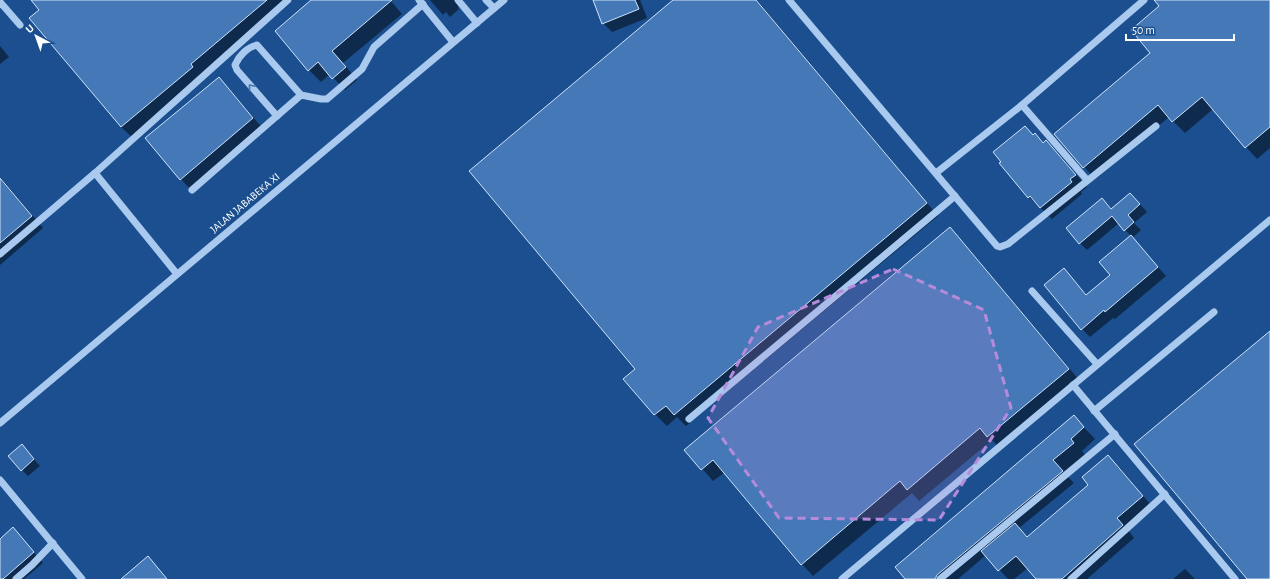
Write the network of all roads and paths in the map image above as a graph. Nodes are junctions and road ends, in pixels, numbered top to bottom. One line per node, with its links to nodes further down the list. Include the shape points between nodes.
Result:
1 (288, 0): 17 (street)
2 (458, 0): 10 (street)
3 (486, 0): 9 (street)
4 (504, 0): 9 (street, JALAN JABABEKA XI)
5 (789, 0): 18 (street)
6 (1144, 0): 14 (street)
7 (0, 2): 11 (street)
8 (421, 2): 12 (street); 13 (street, via 374,47 362,69 327,99)
9 (494, 8): 10 (street, JALAN JABABEKA XI)
10 (477, 22): 12 (street, JALAN JABABEKA XI)
11 (20, 25)
12 (453, 42): 24 (street, JALAN JABABEKA XI)
13 (301, 95): 15 (street); 15 (street, one-way to 13, via 237,70 237,59 246,50 257,45)
14 (1022, 105): 18 (street); 19 (street)
15 (277, 116): 20 (street)
16 (1156, 126): 19 (street)
17 (96, 173): 23 (street); 24 (street)
18 (936, 173): 21 (street)
19 (1087, 180): 21 (street, via 1002,247 997,246)
20 (192, 190)
21 (955, 196): 30 (street)
22 (1270, 220): 27 (street)
23 (0, 254)
24 (177, 274): 31 (street, JALAN JABABEKA XI)
25 (1032, 291): 27 (street)
26 (1214, 312): 29 (street)
27 (1097, 364): 28 (street)
28 (1073, 385): 29 (street); 38 (street)
29 (1094, 411): 32 (street)
30 (689, 419)
31 (0, 424)
32 (1115, 434): 34 (street); 39 (street)
33 (1, 484): 35 (street)
34 (1165, 494): 40 (street); 41 (street)
35 (52, 543): 36 (street); 37 (street)
36 (16, 579)
37 (82, 579)
38 (842, 579)
39 (940, 579)
40 (1071, 579)
41 (1235, 579)

